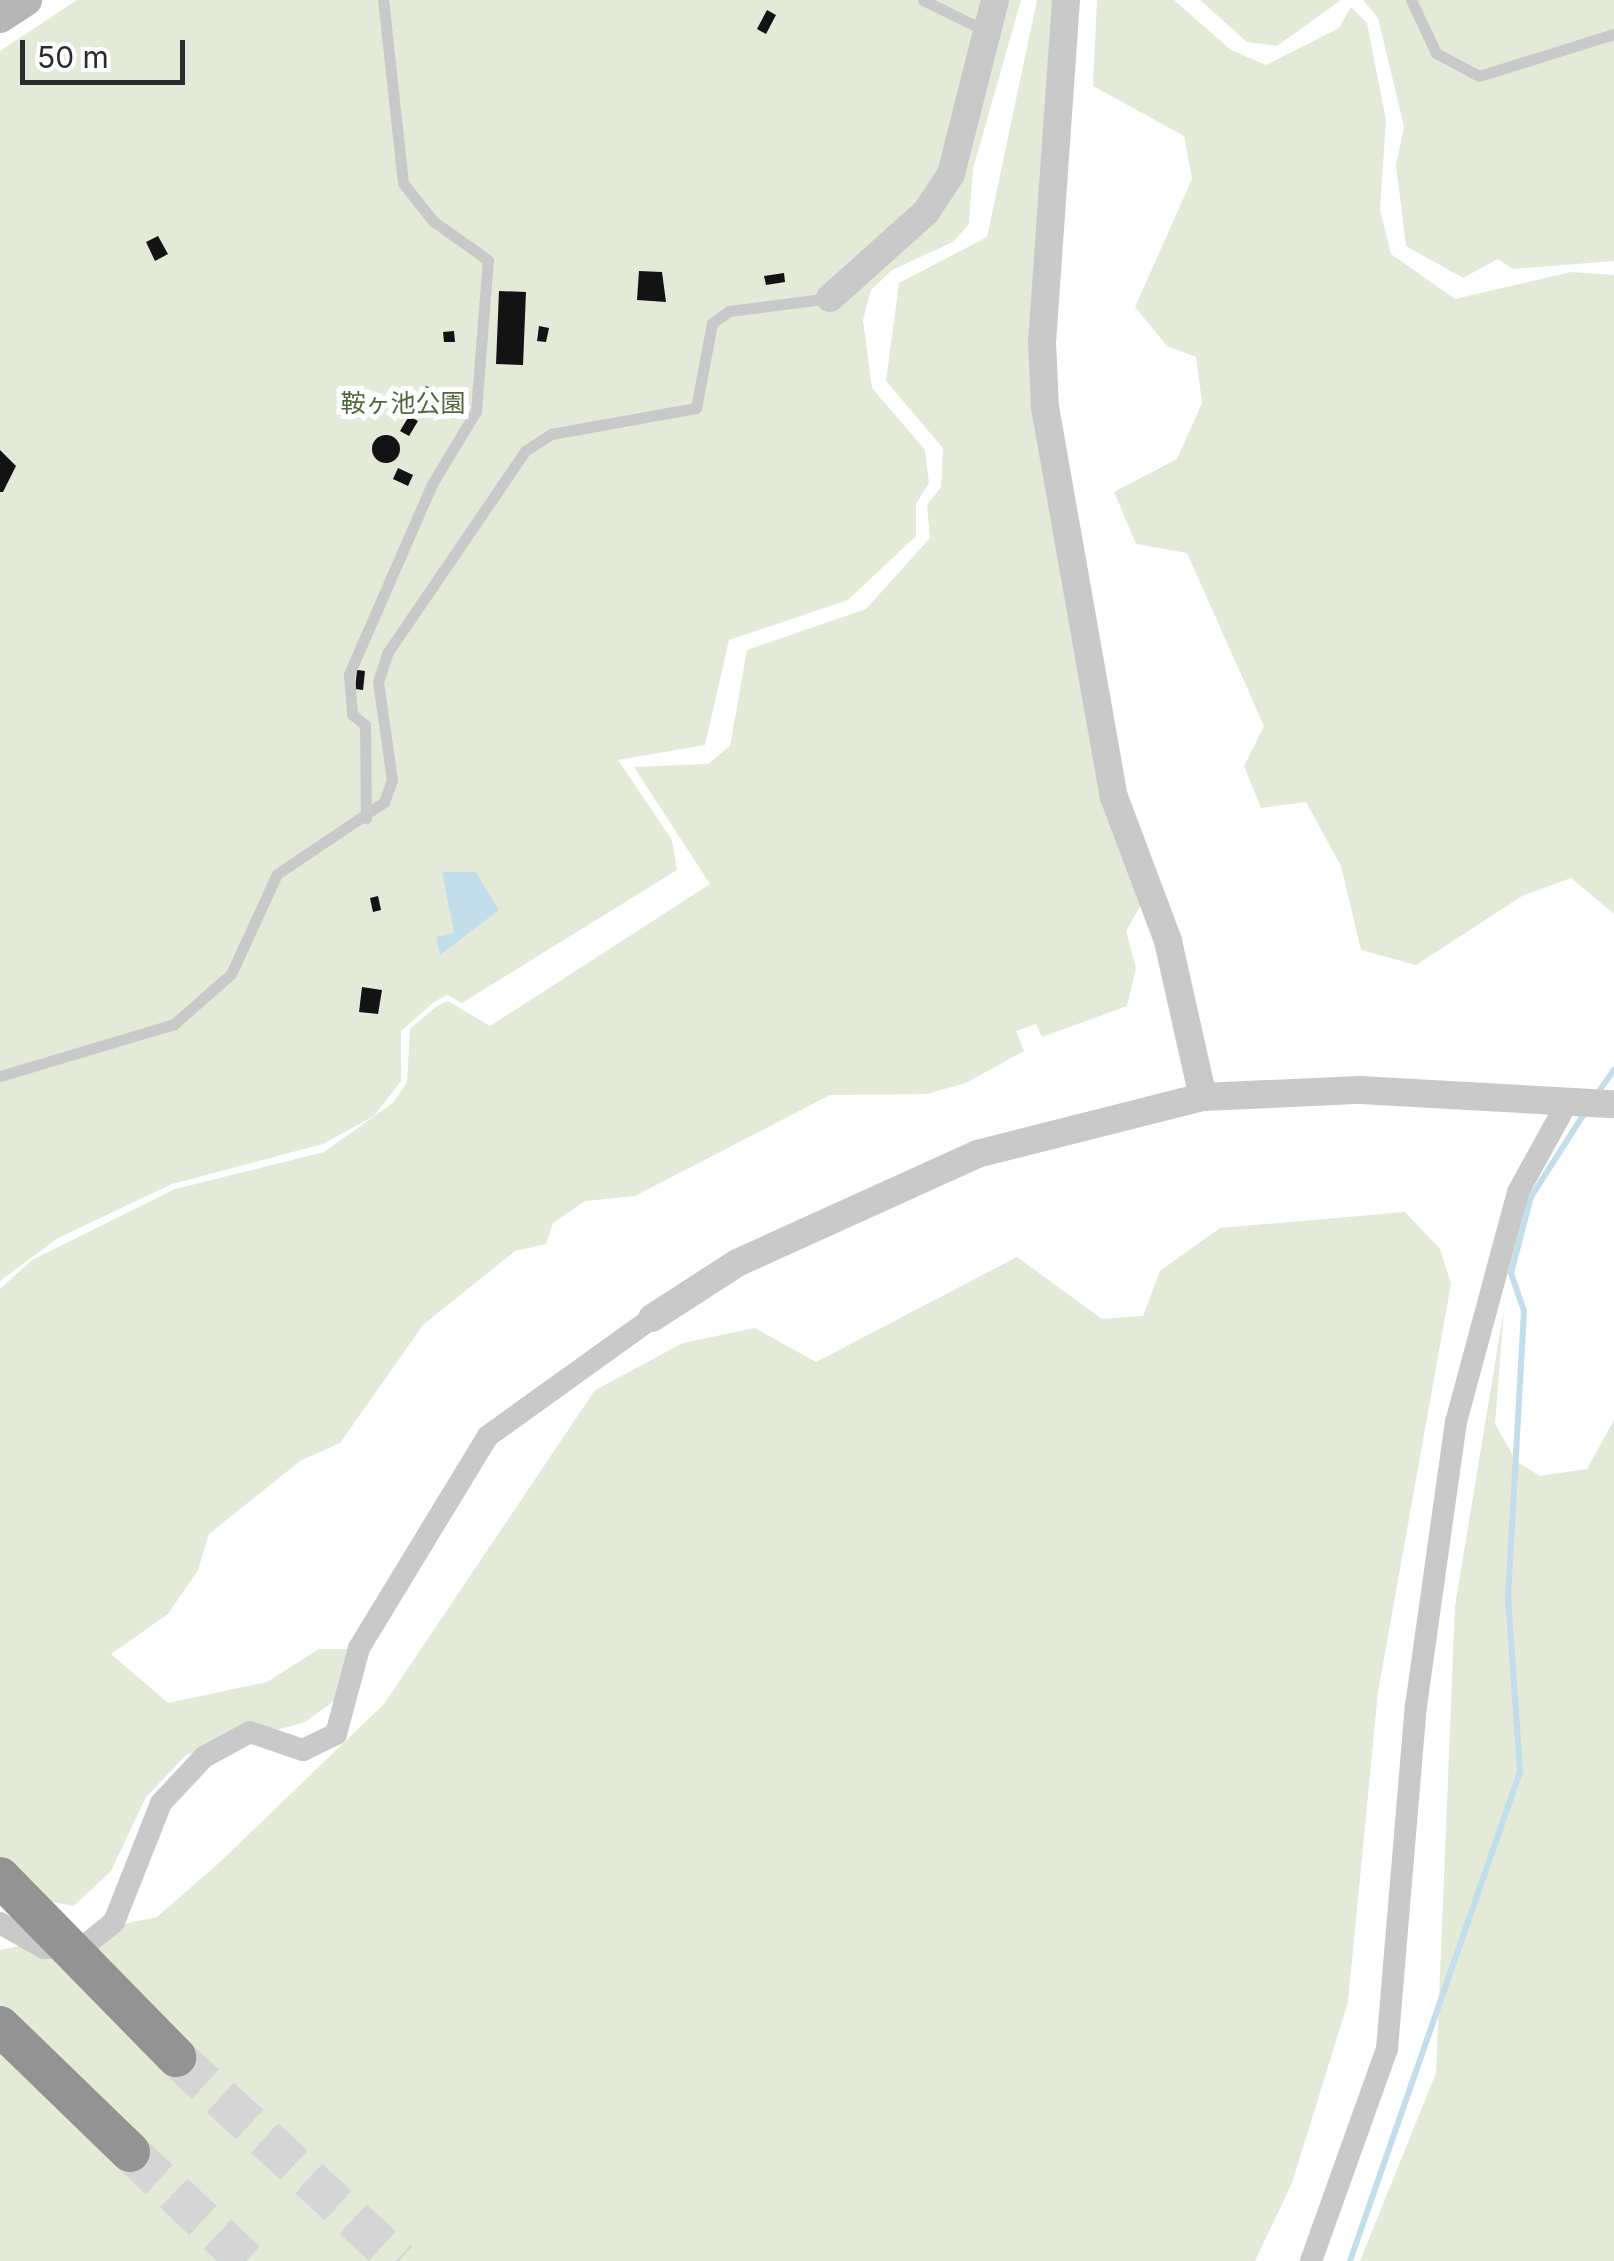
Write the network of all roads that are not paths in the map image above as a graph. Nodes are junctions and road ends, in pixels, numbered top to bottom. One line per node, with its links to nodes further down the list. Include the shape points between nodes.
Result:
1 (26, 0): 7 (main road)
2 (383, 0): 11 (lane, via 403,182 433,220 488,260 476,411 432,484 349,674 352,714 365,725)
3 (923, 0): 8 (lane)
4 (994, 0): 8 (street)
5 (1066, 0): 13 (street, via 1042,342 1045,406 1114,797 1168,941)
6 (1411, 0): 9 (lane, via 1436,54 1480,76)
7 (0, 17)
8 (987, 31): 10 (street, via 951,174 926,212)
9 (1614, 34)
10 (830, 298): 11 (lane, via 730,311 712,323 696,408 550,434 525,451 388,652 378,682 392,780)
11 (366, 818): 12 (lane, via 276,874 231,974 174,1024)
12 (0, 1076)
13 (1204, 1097): 14 (street, via 1360,1090); 16 (street, via 977,1154 737,1264)
14 (1573, 1101): 15 (street); 22 (street, via 1518,1192 1456,1422 1416,1706 1387,2049)
15 (1610, 1104)
16 (652, 1318): 18 (street, via 488,1436 360,1648 336,1734 303,1750 250,1732 204,1757 156,1813 114,1922 82,1948 44,1948)
17 (0, 1877): 20 (highway, bridge)
18 (0, 1923)
19 (0, 2026): 21 (highway)
20 (176, 2057)
21 (130, 2152)
22 (1311, 2261)

